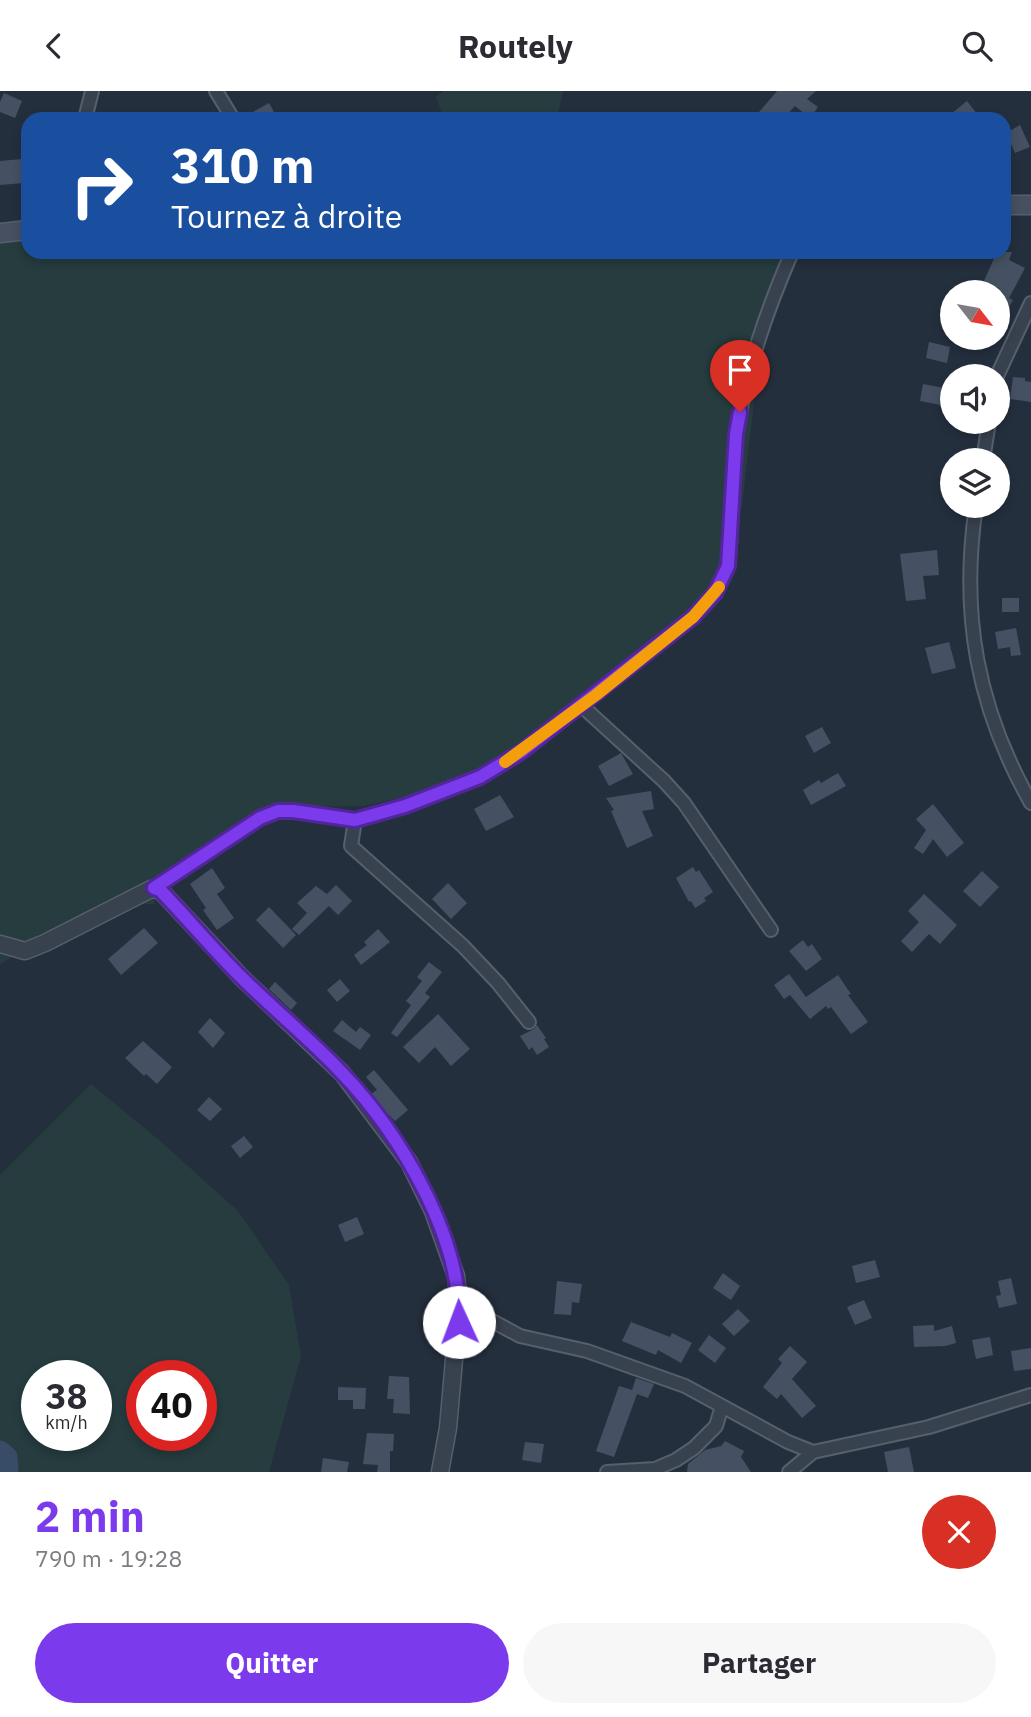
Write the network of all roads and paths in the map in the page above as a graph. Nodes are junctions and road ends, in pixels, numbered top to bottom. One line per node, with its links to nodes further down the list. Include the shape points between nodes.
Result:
1 (92, 91): 3 (street)
2 (216, 91): 4 (street)
3 (87, 112)
4 (229, 112)
5 (1011, 205): 6 (main road)
6 (1031, 205)
7 (21, 231): 8 (main road)
8 (0, 233)
9 (789, 259): 13 (street, via 744,391 724,579 693,617)
10 (1031, 303): 11 (street)
11 (1003, 364)
12 (975, 518): 14 (street, via 970,557 976,661 995,731)
13 (582, 706): 15 (street, via 480,777); 17 (street, via 684,803)
14 (1031, 803)
15 (355, 820): 16 (street, via 278,811 260,818); 19 (street, via 351,846 463,946)
16 (154, 888): 18 (street, via 25,951); 20 (street, via 342,1073 378,1118 409,1162 433,1210 449,1250)
17 (771, 930)
18 (0, 944)
19 (529, 1022)
20 (459, 1303): 22 (street, via 520,1336 587,1351 685,1386); 24 (street)
21 (1031, 1395): 23 (street, via 929,1427)
22 (722, 1406): 23 (street); 25 (street, via 716,1426 676,1460 655,1469)
23 (813, 1452): 26 (street)
24 (440, 1472)
25 (607, 1472)
26 (789, 1472)

